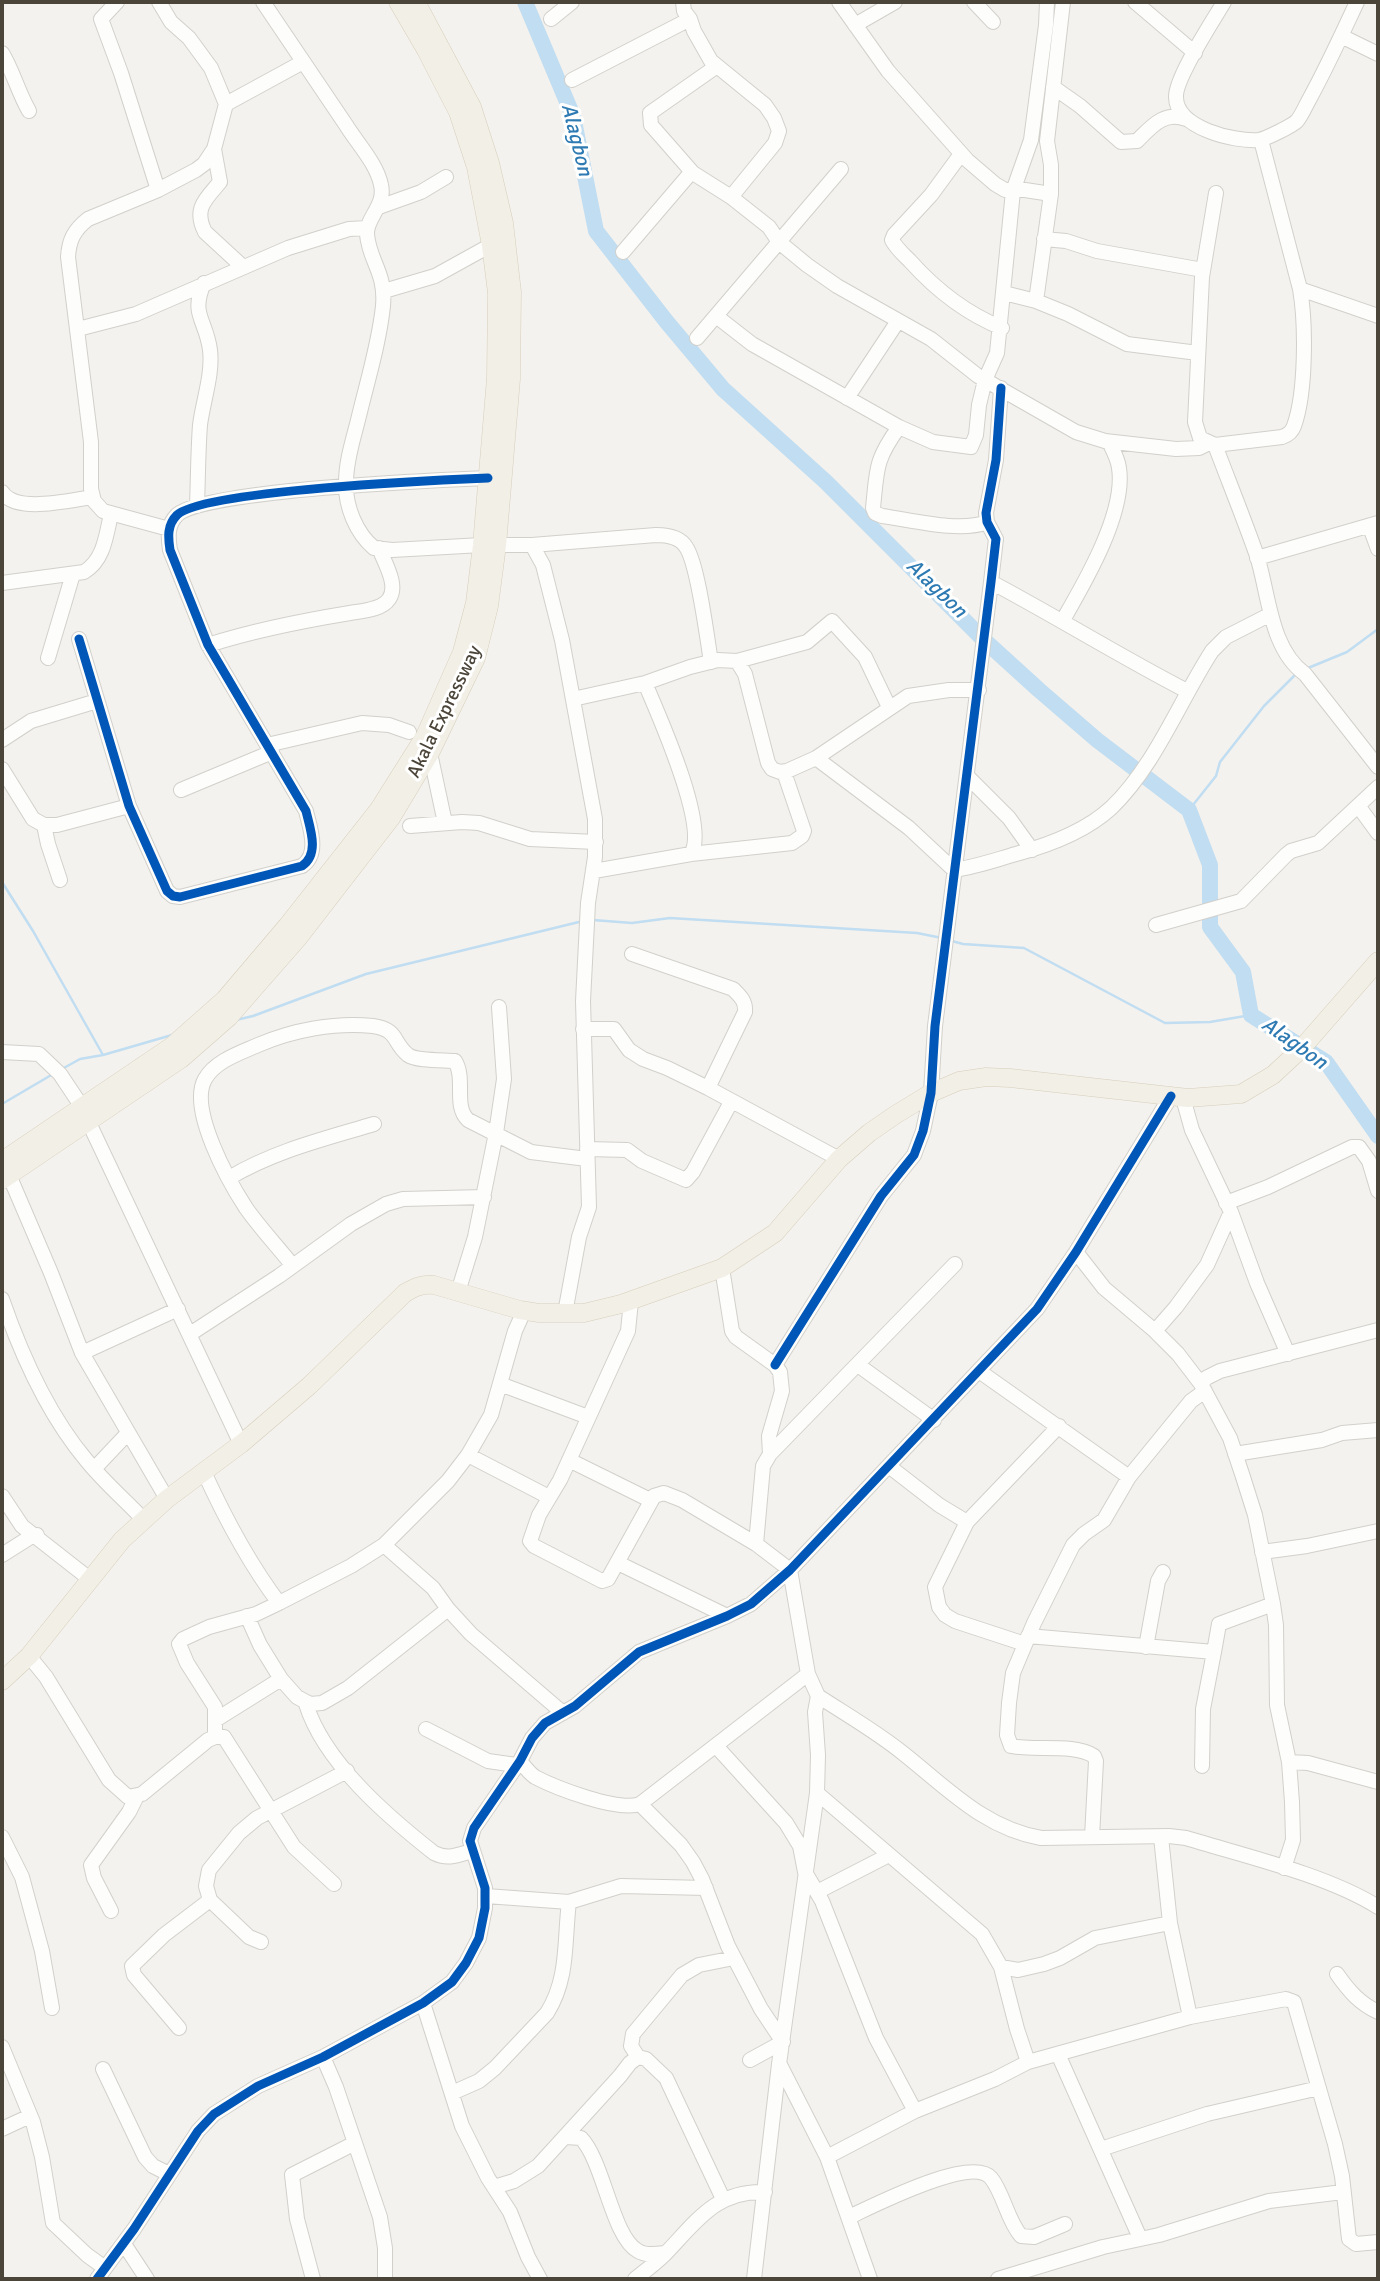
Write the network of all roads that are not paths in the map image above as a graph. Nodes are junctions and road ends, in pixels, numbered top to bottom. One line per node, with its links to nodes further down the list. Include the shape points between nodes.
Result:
1 (117, 2): 40 (street, via 101,19)
2 (159, 2): 29 (street, via 211,68)
3 (263, 2): 25 (street)
4 (398, 2): 21 (main road, Akala Expressway)
5 (416, 2): 21 (main road, Akala Expressway)
6 (572, 2): 16 (street)
7 (683, 2): 17 (street)
8 (839, 2): 19 (street)
9 (895, 2): 19 (street)
10 (975, 2): 18 (street)
11 (1047, 2): 32 (street)
12 (1063, 2): 28 (street)
13 (1135, 2): 23 (street)
14 (1224, 2): 23 (street)
15 (1357, 2): 20 (street)
16 (551, 19)
17 (690, 19): 26 (street, via 710,61); 27 (street)
18 (993, 22)
19 (855, 25): 36 (street, via 888,71)
20 (1341, 36): 24 (street); 33 (street, via 1298,120)
21 (433, 46): 49 (main road, Akala Expressway, via 476,167); 82 (main road, Akala Expressway, via 472,107 490,163 504,223 512,292 511,379)
22 (2, 53): 30 (street)
23 (1195, 53): 31 (street, via 1176,90 1179,110)
24 (1378, 54)
25 (303, 62): 29 (street); 45 (street, via 377,174 382,193)
26 (717, 66): 38 (street, via 650,113 651,125); 44 (street, via 765,105 779,131 775,143)
27 (572, 80)
28 (1053, 87): 31 (street, via 1121,142 1137,141 1171,115); 34 (street)
29 (226, 104): 35 (street)
30 (29, 111)
31 (1186, 119): 33 (street, via 1228,137)
32 (1031, 140): 34 (street); 41 (street)
33 (1261, 140): 54 (street)
34 (1047, 141): 43 (street)
35 (214, 149): 40 (street, via 204,164); 51 (street, via 220,182 202,203 202,226)
36 (961, 154): 41 (street, via 995,184); 61 (street, via 892,240 949,300)
37 (841, 169): 48 (street)
38 (693, 173): 44 (street); 50 (street)
39 (446, 177): 45 (street, via 421,192)
40 (158, 190): 62 (street, via 88,219 70,239 69,268)
41 (1013, 191): 43 (street); 56 (street)
42 (1216, 193): 52 (street)
43 (1051, 194): 47 (street)
44 (731, 197): 48 (street, via 769,227)
45 (379, 206): 46 (street)
46 (367, 228): 51 (street, via 288,248); 55 (street)
47 (1044, 239): 52 (street); 57 (street)
48 (779, 242): 58 (street); 60 (street, via 837,286)
49 (491, 245): 55 (street, via 435,276); 73 (main road, Akala Expressway, via 497,293)
50 (623, 252)
51 (243, 267): 53 (street)
52 (1203, 270): 64 (street)
53 (204, 283): 62 (street, via 136,314); 77 (street, via 198,312 211,359 200,425)
54 (1300, 289): 59 (street); 72 (street, via 1304,345 1294,428 1282,437)
55 (384, 291): 74 (street, via 348,458)
56 (1004, 293): 57 (street); 61 (street)
57 (1036, 301): 64 (street, via 1127,344)
58 (716, 316): 63 (street); 67 (street, via 752,344)
59 (1378, 316)
60 (898, 321): 65 (street); 67 (street)
61 (1002, 328): 65 (street)
62 (78, 329): 76 (street)
63 (697, 338)
64 (1198, 353): 72 (street, via 1195,422 1200,438)
65 (985, 380): 66 (street); 68 (street)
66 (1001, 388): 69 (street); 71 (street, via 1076,432)
67 (847, 398): 70 (street)
68 (979, 405): 69 (street); 70 (street, via 971,447 933,442)
69 (1001, 407): 79 (street)
70 (899, 427): 79 (street, via 878,461 875,513 962,526)
71 (1109, 442): 72 (street, via 1176,449); 91 (street, via 1119,466 1112,521)
72 (1212, 444): 86 (street)
73 (488, 478): 74 (street); 82 (main road, Akala Expressway)
74 (346, 487): 77 (street); 84 (street, via 359,531)
75 (2, 492): 76 (street, via 6,499 26,505)
76 (93, 497): 78 (street)
77 (197, 506): 81 (street, via 178,514)
78 (111, 514): 81 (street); 87 (street, via 94,565)
79 (987, 522): 88 (street, via 996,539)
80 (1374, 525): 85 (street); 86 (street)
81 (169, 529): 93 (street, via 170,550)
82 (490, 545): 83 (street); 84 (street); 106 (main road, Akala Expressway, via 489,606 476,658); 130 (main road, Akala Expressway, via 462,652 425,736 379,809)
83 (532, 545): 96 (street, via 656,535 678,540 686,546 695,573); 100 (street, via 543,565)
84 (379, 548): 93 (street, via 392,583 392,593 384,604 259,629)
85 (1378, 549)
86 (1257, 558): 90 (street)
87 (73, 574): 89 (street); 94 (street)
88 (991, 582): 91 (street); 98 (street)
89 (2, 583)
90 (1271, 614): 99 (street, via 1226,637); 108 (street, via 1296,667)
91 (1063, 620): 99 (street)
92 (79, 639): 101 (street)
93 (208, 645): 105 (street)
94 (48, 658)
95 (737, 661): 96 (street); 102 (street, via 807,642 832,621 865,657); 110 (street, via 745,674 768,763)
96 (711, 662): 97 (street)
97 (645, 683): 100 (street); 122 (street, via 689,797)
98 (979, 690): 102 (street, via 927,692); 111 (street)
99 (1187, 691): 121 (street, via 1135,781 1110,809 1082,829)
100 (573, 699): 120 (street)
101 (97, 701): 104 (street, via 31,720); 114 (street)
102 (890, 707): 107 (street)
103 (409, 732): 105 (street, via 362,723)
104 (2, 740)
105 (269, 749): 113 (street); 114 (street, via 306,811 311,853 302,866 173,896 162,883)
106 (430, 752): 116 (street); 130 (main road, Akala Expressway, via 391,818 299,937 229,1017)
107 (816, 758): 110 (street); 123 (street, via 909,828)
108 (1378, 767)
109 (2, 769): 117 (street, via 33,819)
110 (784, 772): 122 (street, via 803,825 802,836 786,845)
111 (967, 776): 121 (street, via 1009,818); 123 (street)
112 (1378, 787): 115 (street)
113 (181, 790)
114 (129, 806): 117 (street)
115 (1359, 807): 119 (street); 126 (street, via 1318,844 1291,850 1241,901)
116 (445, 823): 118 (street); 120 (street, via 479,824 530,839)
117 (44, 825): 125 (street)
118 (410, 826)
119 (1378, 833)
120 (596, 842): 124 (street)
121 (1032, 850): 123 (street)
122 (691, 854): 124 (street)
123 (954, 870): 134 (street)
124 (594, 871): 131 (street, via 588,903)
125 (60, 880)
126 (1156, 925)
127 (632, 954): 133 (street, via 733,989 742,998 746,1007)
128 (1378, 961): 135 (main road, via 1273,1075 1241,1094)
129 (499, 1007): 139 (street, via 504,1079)
130 (205, 1027): 137 (main road, Akala Expressway)
131 (583, 1029): 133 (street, via 614,1029 629,1050 643,1059); 140 (street)
132 (2, 1052): 137 (street, via 39,1054 73,1090)
133 (708, 1088): 136 (street)
134 (931, 1093): 135 (main road, via 959,1081 986,1077); 141 (main road, via 869,1133); 163 (street, via 914,1155 881,1196)
135 (1177, 1097): 146 (street); 147 (street)
136 (731, 1102): 140 (street, via 686,1180 627,1150); 141 (street)
137 (85, 1115): 142 (main road, Akala Expressway); 154 (street)
138 (374, 1125): 143 (street, via 279,1153)
139 (496, 1133): 140 (street, via 531,1152); 143 (street, via 464,1116 455,1061 414,1058 387,1029 345,1025 308,1029 231,1057 204,1081 202,1110); 145 (street)
140 (587, 1154): 156 (street, via 589,1207)
141 (839, 1159): 150 (main road, via 775,1233)
142 (4, 1172): 160 (street)
143 (229, 1178): 149 (street, via 247,1210)
144 (1378, 1191): 146 (street, via 1369,1161 1359,1147 1352,1147)
145 (484, 1197): 149 (street, via 403,1199 351,1224); 151 (street)
146 (1228, 1208): 158 (street, via 1207,1265); 161 (street)
147 (1076, 1252): 158 (street, via 1104,1288); 164 (street, via 1037,1309)
148 (955, 1264): 162 (street)
149 (293, 1266): 159 (street)
150 (722, 1268): 153 (main road); 163 (street, via 732,1331)
151 (458, 1292): 155 (main road); 172 (main road, via 423,1284 405,1293)
152 (2, 1299): 178 (street, via 32,1372)
153 (631, 1301): 156 (main road); 167 (street, via 628,1331)
154 (178, 1309): 159 (street); 160 (street)
155 (524, 1311): 156 (main road); 165 (street)
156 (565, 1313)
157 (1378, 1330): 161 (street)
158 (1155, 1331): 166 (street)
159 (190, 1335): 172 (street)
160 (82, 1353): 171 (street)
161 (1288, 1354): 166 (street, via 1220,1371 1206,1378)
162 (858, 1365): 168 (street); 173 (street)
163 (775, 1366): 173 (street, via 782,1391 769,1436)
164 (979, 1371): 168 (street); 169 (street)
165 (500, 1384): 167 (street); 175 (street, via 491,1415)
166 (1203, 1387): 174 (street); 180 (street)
167 (588, 1417): 176 (street)
168 (934, 1420): 177 (street)
169 (1059, 1426): 180 (street); 186 (street)
170 (1378, 1430): 174 (street)
171 (128, 1433): 178 (street); 183 (street)
172 (241, 1444): 179 (main road)
173 (770, 1454): 189 (street, via 763,1466)
174 (1235, 1454): 191 (street)
175 (468, 1455): 182 (street); 190 (street)
176 (569, 1460): 182 (street); 184 (street)
177 (890, 1467): 186 (street); 194 (street)
178 (94, 1469): 185 (street)
179 (204, 1472): 183 (main road); 197 (street, via 226,1521)
180 (1129, 1477): 202 (street, via 1104,1520 1073,1545)
181 (2, 1496): 188 (street, via 22,1526)
182 (549, 1497): 193 (street, via 531,1543 602,1581)
183 (167, 1499): 185 (main road)
184 (650, 1500): 189 (street, via 657,1494 673,1496); 193 (street)
185 (143, 1519): 196 (main road)
186 (967, 1522): 202 (street, via 935,1587 939,1607 955,1621)
187 (1378, 1531): 191 (street)
188 (37, 1535): 192 (street); 196 (street)
189 (756, 1544): 194 (street)
190 (384, 1545): 197 (street); 199 (street, via 433,1588)
191 (1262, 1552): 198 (street)
192 (2, 1555)
193 (618, 1563): 201 (street)
194 (790, 1570): 201 (street, via 751,1604); 206 (street)
195 (1163, 1572): 203 (street)
196 (91, 1580): 205 (main road)
197 (279, 1603): 200 (street)
198 (1273, 1604): 204 (street, via 1219,1624); 216 (street, via 1277,1704)
199 (448, 1609): 210 (street, via 348,1688 322,1703); 211 (street)
200 (247, 1616): 207 (street); 212 (street, via 209,1627 179,1644 211,1699)
201 (727, 1616): 211 (street, via 639,1652)
202 (1026, 1640): 203 (street); 227 (street, via 1013,1673 1008,1743 1023,1748 1080,1750 1094,1756)
203 (1146, 1647): 204 (street)
204 (1214, 1652): 218 (street, via 1203,1709)
205 (29, 1656): 208 (main road); 222 (street, via 108,1780 128,1797)
206 (808, 1674): 209 (street); 215 (street)
207 (281, 1679): 210 (street); 212 (street)
208 (2, 1681)
209 (818, 1696): 221 (street); 227 (street, via 902,1752 967,1807 994,1823 1041,1838)
210 (306, 1704): 219 (street, via 321,1737)
211 (564, 1713): 217 (street, via 545,1723)
212 (217, 1719): 214 (street)
213 (426, 1730): 217 (street, via 488,1761)
214 (215, 1737): 222 (street); 224 (street, via 227,1741)
215 (716, 1746): 223 (street); 231 (street, via 786,1823 800,1846)
216 (1289, 1762): 220 (street); 230 (street, via 1293,1840)
217 (518, 1763): 223 (street, via 533,1776 603,1803); 228 (street, via 474,1828)
218 (1202, 1766)
219 (347, 1771): 224 (street); 228 (street, via 384,1813 434,1853 450,1858)
220 (1378, 1782)
221 (817, 1793): 229 (street); 231 (street)
222 (137, 1796): 239 (street, via 91,1866)
223 (640, 1804): 233 (street, via 681,1845)
224 (270, 1810): 232 (street, via 294,1847); 236 (street, via 239,1833 214,1862 206,1878)
225 (2, 1837): 246 (street, via 22,1877)
226 (1161, 1837): 227 (street); 230 (street, via 1186,1838); 240 (street)
227 (1092, 1838)
228 (472, 1851): 235 (street)
229 (888, 1855): 234 (street); 243 (street, via 973,1924)
230 (1284, 1868): 238 (street)
231 (805, 1872): 234 (street); 250 (street)
232 (334, 1884)
233 (706, 1888): 237 (street, via 621,1886); 242 (street)
234 (817, 1892): 261 (street, via 876,2038)
235 (486, 1896): 237 (street); 245 (street, via 479,1938 466,1963 453,1982)
236 (210, 1900): 241 (street, via 249,1937); 249 (street, via 132,1966 134,1975)
237 (569, 1902): 260 (street, via 564,1971 553,2004 495,2068)
238 (1378, 1907)
239 (111, 1911)
240 (1170, 1923): 243 (street, via 1095,1938 1044,1964); 248 (street)
241 (261, 1942)
242 (734, 1958): 250 (street); 254 (street, via 699,1965 682,1975 633,2035 631,2046)
243 (1001, 1967): 256 (street)
244 (1337, 1974): 247 (street, via 1352,1995)
245 (423, 2003): 253 (street); 260 (street)
246 (52, 2008)
247 (1378, 2012)
248 (1190, 2017): 252 (street); 259 (street, via 1286,1999 1294,2002)
249 (179, 2028)
250 (783, 2042): 255 (street); 257 (street)
251 (2, 2048): 262 (street)
252 (1058, 2054): 256 (street); 266 (street)
253 (323, 2057): 265 (street); 268 (street, via 258,2086 214,2114)
254 (638, 2057): 264 (street); 272 (street, via 666,2078)
255 (750, 2060)
256 (1028, 2062): 261 (street)
257 (779, 2064): 267 (street); 270 (street)
258 (103, 2068): 268 (street, via 145,2157)
259 (1319, 2088): 266 (street, via 1207,2114); 271 (street)
260 (452, 2093): 269 (street, via 462,2126)
261 (915, 2111): 267 (street)
262 (30, 2116): 263 (street); 279 (street, via 53,2223)
263 (2, 2129)
264 (566, 2137): 269 (street, via 526,2175); 278 (street, via 586,2143 616,2219 635,2250)
265 (355, 2143): 281 (street, via 292,2175 297,2219); 282 (street, via 380,2217)
266 (1101, 2149): 275 (street)
267 (827, 2157): 273 (street)
268 (169, 2174): 277 (street)
269 (494, 2187): 283 (street)
270 (765, 2192): 272 (street, via 748,2191); 285 (street)
271 (1343, 2192): 275 (street, via 1269,2202); 276 (street, via 1351,2242)
272 (723, 2199): 278 (street, via 684,2231)
273 (849, 2217): 274 (street, via 942,2177 977,2170 992,2178 1021,2236 1034,2237); 286 (street)
274 (1065, 2224)
275 (1140, 2238): 287 (street)
276 (1378, 2242)
277 (124, 2244): 279 (street); 280 (street)
278 (666, 2253): 284 (street)
279 (101, 2274)
280 (147, 2279)
281 (313, 2279)
282 (385, 2279)
283 (540, 2279)
284 (635, 2279)
285 (754, 2279)
286 (870, 2279)
287 (998, 2279)

